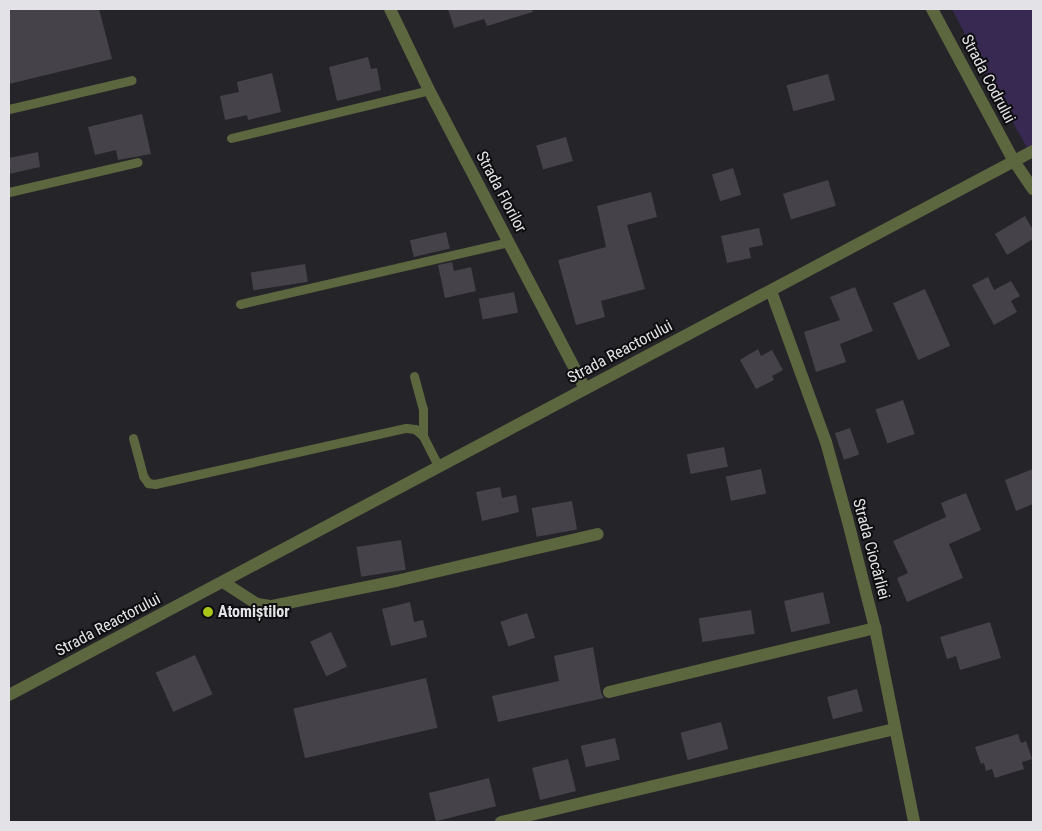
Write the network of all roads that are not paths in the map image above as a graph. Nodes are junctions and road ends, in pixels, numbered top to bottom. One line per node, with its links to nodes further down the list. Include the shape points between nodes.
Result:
1 (390, 9): 4 (street, Strada Florilor)
2 (932, 9): 8 (street, Strada Codrului)
3 (132, 80): 5 (lane)
4 (429, 90): 6 (lane); 12 (street, Strada Florilor)
5 (9, 109)
6 (230, 138)
7 (1033, 151): 8 (street, Strada Reactorului)
8 (1014, 161): 10 (street, Strada Codrului); 13 (street, Strada Reactorului)
9 (138, 162): 11 (lane)
10 (1033, 189)
11 (9, 192)
12 (509, 242): 14 (lane); 16 (street, Strada Florilor)
13 (771, 291): 16 (street, Strada Reactorului); 22 (street, Strada Ciocârliei, via 826,442)
14 (240, 304)
15 (414, 376): 17 (lane, via 423,409)
16 (584, 390): 19 (street, Strada Reactorului)
17 (423, 436): 18 (lane, via 406,428 155,484 148,483 143,476); 19 (lane)
18 (133, 438)
19 (439, 467): 21 (street, Strada Reactorului)
20 (598, 534): 21 (street, via 272,606 257,604)
21 (223, 582): 24 (street, Strada Reactorului)
22 (875, 628): 23 (street); 25 (street, Strada Ciocârliei)
23 (609, 692)
24 (9, 695)
25 (894, 728): 26 (street); 27 (street, Strada Ciocârliei)
26 (501, 822)
27 (914, 822)

